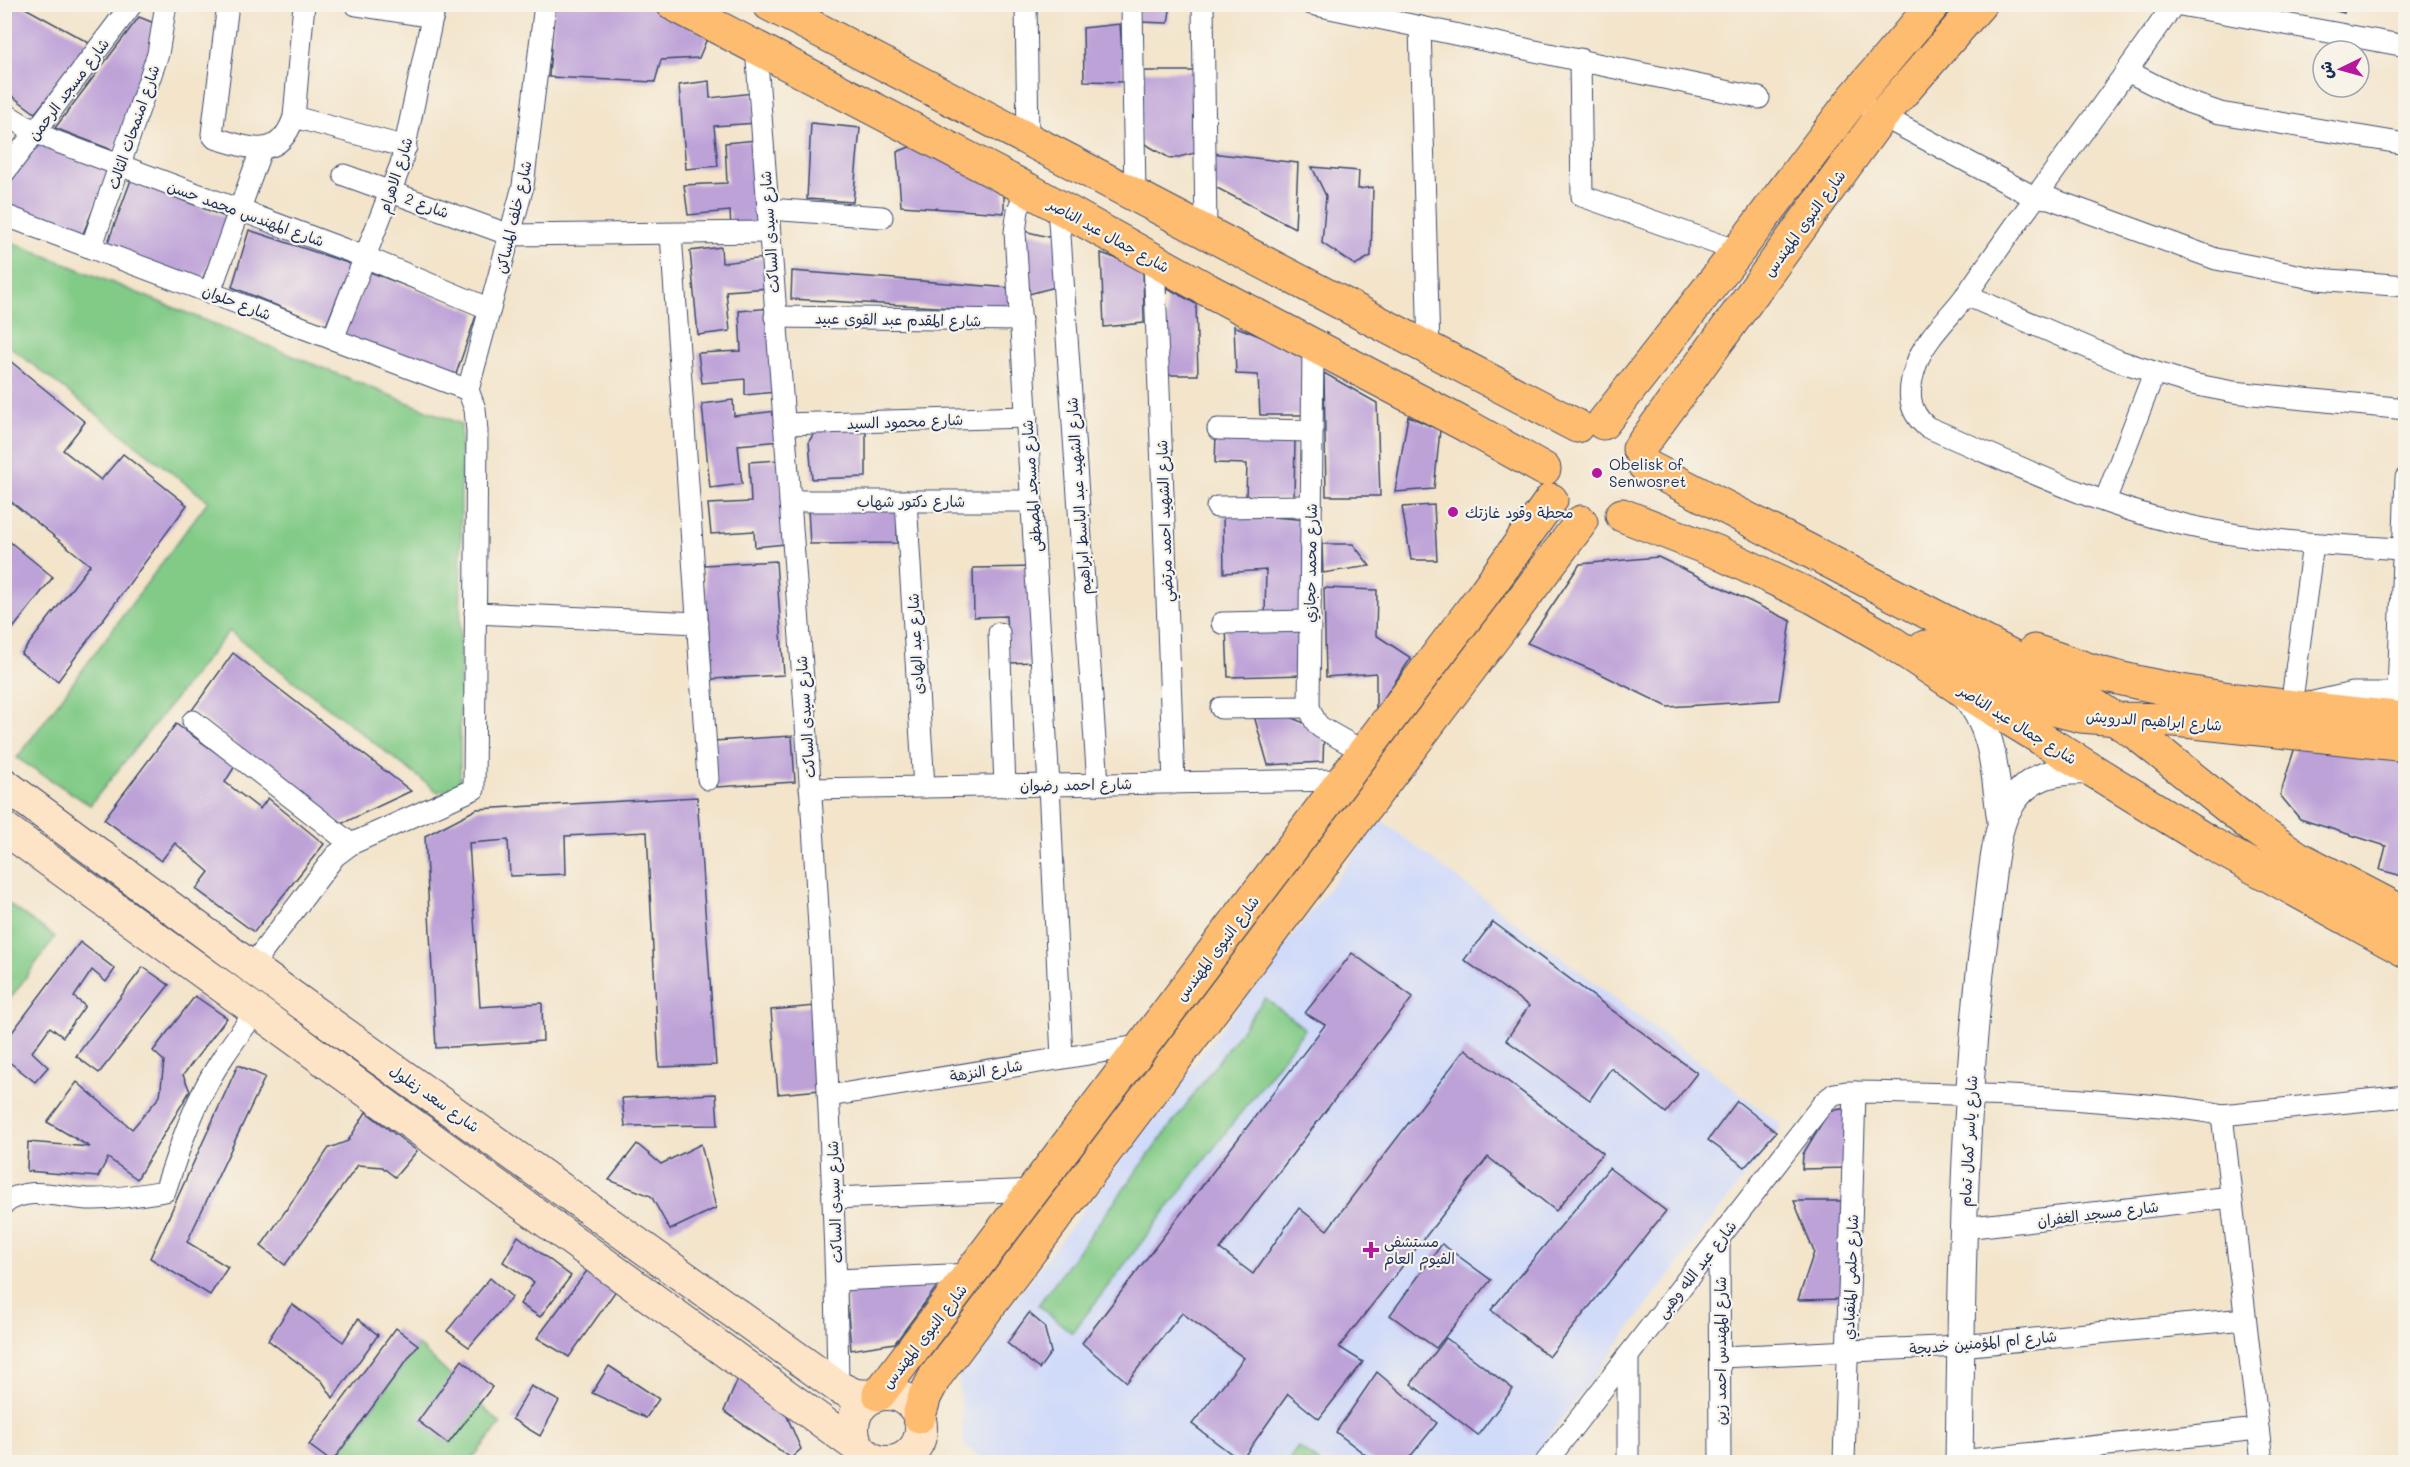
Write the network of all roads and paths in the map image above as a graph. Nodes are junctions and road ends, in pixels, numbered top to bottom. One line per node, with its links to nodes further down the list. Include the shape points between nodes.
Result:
1 (132, 4): 28 (street, شارع مسجد الرحمن)
2 (166, 4): 33 (street, شارع امنمحات الثالث, via 158,54)
3 (228, 4): 32 (street, via 212,134)
4 (304, 4): 26 (street)
5 (545, 4): 48 (street, شارع خلف المساكن, via 523,186)
6 (673, 4): 20 (main road, شارع جمال عبد الناصر)
7 (769, 4): 29 (main road)
8 (1026, 4): 29 (street)
9 (1132, 4): 38 (street)
10 (1203, 4): 46 (street)
11 (1311, 4): 17 (street)
12 (1934, 4): 24 (main road)
13 (1980, 4): 27 (main road, شارع النبوى المهندس)
14 (2174, 4): 19 (street); 22 (street)
15 (356, 5): 16 (street)
16 (434, 11): 31 (street, شارع الاهرام)
17 (1397, 13): 18 (street)
18 (1420, 27): 21 (street); 61 (street)
19 (2406, 46)
20 (756, 47): 36 (main road, شارع جمال عبد الناصر); 41 (street, شارع سيدى الساكت)
21 (1580, 59): 23 (street); 50 (street, via 1582,196)
22 (2127, 71): 30 (street, via 2220,114); 39 (street)
23 (1759, 98)
24 (1853, 99): 27 (street); 50 (main road)
25 (4, 113): 28 (street, شارع المهندس محمد حسن)
26 (294, 117): 31 (street); 32 (street, via 282,139)
27 (1881, 117): 39 (street); 70 (main road, شارع النبوى المهندس)
28 (35, 132): 33 (street, شارع المهندس محمد حسن); 34 (street, شارع مسجد الرحمن)
29 (1028, 139): 38 (main road)
30 (2406, 144)
31 (406, 147): 37 (street, شارع الاهرام)
32 (261, 150): 42 (street)
33 (119, 166): 42 (street, شارع المهندس محمد حسن); 49 (street, شارع امنمحات الثالث)
34 (4, 173)
35 (344, 175): 37 (street, شارع 2)
36 (1027, 189): 40 (main road, شارع جمال عبد الناصر); 58 (street, شارع مسجد المصطفى, via 1018,210 1015,232)
37 (391, 192): 48 (street, شارع 2); 51 (street, شارع الاهرام)
38 (1135, 196): 46 (main road)
39 (2034, 197): 53 (street, via 2049,198 2216,259 2317,279); 55 (street)
40 (1058, 207): 52 (main road, شارع جمال عبد الناصر); 106 (street, شارع الشهيد عبد الباسط ابراهيم)
41 (768, 209): 44 (street); 45 (street, شارع سيدى الساكت)
42 (240, 211): 51 (street, شارع المهندس محمد حسن); 54 (street)
43 (4, 215): 49 (street, شارع حلوان)
44 (882, 217)
45 (769, 232): 47 (street); 57 (street, شارع سيدى الساكت)
46 (1206, 232): 61 (main road)
47 (671, 234): 48 (street); 88 (street)
48 (510, 235): 56 (street, شارع خلف المساكن)
49 (91, 248): 54 (street, شارع حلوان)
50 (1738, 251): 67 (main road)
51 (365, 257): 56 (street, شارع المهندس محمد حسن); 59 (street, شارع الاهرام)
52 (1154, 260): 60 (main road, شارع جمال عبد الناصر); 104 (street, شارع الشهيد احمد مرتضي)
53 (2406, 286)
54 (210, 292): 59 (street, شارع حلوان)
55 (1966, 295): 62 (street); 76 (street, via 1916,362 1911,406 1916,418 1926,427)
56 (490, 309): 63 (street, شارع خلف المساكن)
57 (775, 317): 58 (street, شارع المقدم عبد القوى عبيد); 66 (street, شارع سيدى الساكت)
58 (1021, 320): 65 (street, شارع مسجد المصطفى)
59 (333, 339): 63 (street, شارع حلوان)
60 (1313, 346): 69 (street, شارع محمد حجازي); 72 (main road, شارع جمال عبد الناصر, via 1467,426)
61 (1429, 349): 67 (main road)
62 (2154, 373): 64 (street, via 2233,392); 76 (street)
63 (468, 390): 85 (street, via 477,431)
64 (2406, 409)
65 (1027, 417): 66 (street, شارع محمود السيد); 75 (street, شارع مسجد المصطفى)
66 (784, 424): 73 (street, شارع سيدى الساكت)
67 (1590, 424): 70 (main road, via 1618,428 1630,437); 72 (main road, via 1564,432 1554,442 1547,455)
68 (1218, 429): 69 (street)
69 (1312, 430): 77 (street, شارع محمد حجازي)
70 (1642, 457): 79 (main road, via 1641,494); 83 (main road)
71 (2406, 478): 82 (street)
72 (1547, 484): 80 (main road, via 1569,517); 100 (main road, شارع النبوى المهندس, via 1483,595)
73 (790, 501): 74 (street, شارع دكتور شهاب); 110 (street, شارع سيدى الساكت)
74 (906, 501): 75 (street, شارع دكتور شهاب); 109 (street, شارع عبد الهادى)
75 (1032, 501): 107 (street, شارع مسجد المصطفى)
76 (2105, 501): 81 (street, via 2177,523)
77 (1311, 506): 78 (street); 86 (street, شارع محمد حجازي)
78 (1217, 507)
79 (1622, 515): 80 (main road, via 1602,524); 84 (main road, شارع جمال عبد الناصر, via 1718,552)
80 (1581, 522): 116 (main road)
81 (2313, 544): 82 (street); 95 (street)
82 (2402, 549): 93 (street)
83 (1830, 563): 84 (main road, via 1813,576); 87 (main road)
84 (1813, 597): 91 (main road, شارع جمال عبد الناصر)
85 (475, 613): 88 (street); 114 (street, via 474,789)
86 (1309, 621): 89 (street); 94 (street, شارع محمد حجازي)
87 (1945, 622): 95 (main road, شارع ابراهيم الدرويش, via 2103,674 2193,693); 97 (main road, via 2052,677)
88 (698, 623): 102 (street)
89 (1222, 623)
90 (999, 633): 108 (street)
91 (1882, 636): 92 (main road, شارع جمال عبد الناصر); 97 (main road, شارع ابراهيم الدرويش, via 1947,655 2050,708)
92 (1958, 687): 101 (main road, شارع جمال عبد الناصر); 112 (street, شارع ياسر كمال تمام, via 1976,709 1989,735)
93 (2403, 701): 95 (main road, شارع ابراهيم الدرويش)
94 (1309, 707): 96 (street); 100 (street, via 1320,727)
95 (2290, 707)
96 (1221, 708)
97 (2117, 719): 99 (main road, شارع ابراهيم الدرويش, via 2175,720); 117 (main road, via 2253,827 2289,851)
98 (193, 721): 114 (street)
99 (2406, 745)
100 (1364, 752): 103 (main road, شارع النبوى المهندس)
101 (2093, 771): 112 (street, شارع ياسر كمال تمام, via 2060,771 2030,783 2017,794); 118 (main road, شارع جمال عبد الناصر, via 2210,843)
102 (708, 779)
103 (1342, 780): 104 (street, شارع احمد رضوان); 115 (main road, شارع النبوى المهندس)
104 (1174, 783): 106 (street, شارع احمد رضوان)
105 (4, 784): 111 (main road, شارع سعد زغلول)
106 (1098, 784): 107 (street, شارع احمد رضوان)
107 (1049, 785): 108 (street, شارع احمد رضوان); 122 (street, شارع مسجد المصطفى)
108 (1005, 786): 109 (street, شارع احمد رضوان)
109 (924, 787): 110 (street, شارع احمد رضوان)
110 (810, 789): 125 (street, شارع سيدى الساكت)
111 (45, 813): 113 (main road); 119 (main road, شارع سعد زغلول)
112 (2001, 821): 124 (street, شارع ياسر كمال تمام, via 1982,957)
113 (14, 835): 120 (main road)
114 (351, 844): 119 (street, via 335,856)
115 (1288, 853): 116 (main road); 121 (main road, شارع النبوى المهندس)
116 (1313, 877): 134 (main road)
117 (2406, 914)
118 (2406, 951)
119 (251, 967): 128 (main road, شارع سعد زغلول)
120 (256, 1011): 132 (main road); 133 (street, via 202,1092 165,1191 93,1200 24,1194)
121 (1144, 1045): 122 (street, شارع النزهة); 129 (main road, شارع النبوى المهندس)
122 (1062, 1058): 125 (street, شارع النزهة)
123 (1855, 1092): 124 (street, شارع عبد الله وهبى); 137 (street, شارع عبد الله وهبى, via 1834,1094 1825,1101); 143 (street, شارع حلمى المنقبادي)
124 (1970, 1093): 127 (street, شارع عبد الله وهبى); 135 (street, شارع ياسر كمال تمام)
125 (829, 1096): 131 (street, شارع سيدى الساكت)
126 (2406, 1096): 127 (street, شارع عبد الله وهبى)
127 (2222, 1115): 130 (street)
128 (542, 1174): 132 (main road); 146 (main road, شارع سعد زغلول)
129 (1032, 1194): 131 (street); 134 (main road); 136 (main road, شارع النبوى المهندس)
130 (2231, 1197): 135 (street, شارع مسجد الغفران); 141 (street)
131 (833, 1198): 140 (street, شارع سيدى الساكت)
132 (521, 1203): 150 (main road)
133 (4, 1204)
134 (1055, 1218): 138 (main road)
135 (1964, 1228): 142 (street, شارع ياسر كمال تمام)
136 (1002, 1233): 138 (main road); 139 (main road, شارع النبوى المهندس)
137 (1719, 1240): 144 (street, شارع المهندس احمد زين); 145 (street, شارع عبد الله وهبى)
138 (1028, 1254): 149 (main road, via 935,1377 925,1396)
139 (972, 1274): 140 (street); 147 (main road, شارع النبوى المهندس)
140 (837, 1280): 146 (street, شارع سيدى الساكت)
141 (2245, 1319): 142 (street, شارع ام المؤمنين خديجة); 148 (street)
142 (1960, 1346): 143 (street, شارع ام المؤمنين خديجة); 155 (street, شارع ياسر كمال تمام)
143 (1848, 1352): 144 (street, شارع ام المؤمنين خديجة); 154 (street, شارع حلمى المنقبادي)
144 (1720, 1358): 153 (street, شارع المهندس احمد زين)
145 (1628, 1359): 151 (street, شارع عبد الله وهبى); 152 (street)
146 (838, 1388): 147 (main road, شارع سعد زغلول, via 855,1395)
147 (876, 1395): 149 (main road, via 899,1395 914,1407); 150 (main road, via 855,1415)
148 (2258, 1429): 155 (street); 156 (street)
149 (925, 1438): 150 (main road, via 899,1460 888,1462)
150 (857, 1455)
151 (1546, 1462)
152 (1628, 1462)
153 (1720, 1462)
154 (1844, 1462)
155 (1959, 1462)
156 (2262, 1462)

